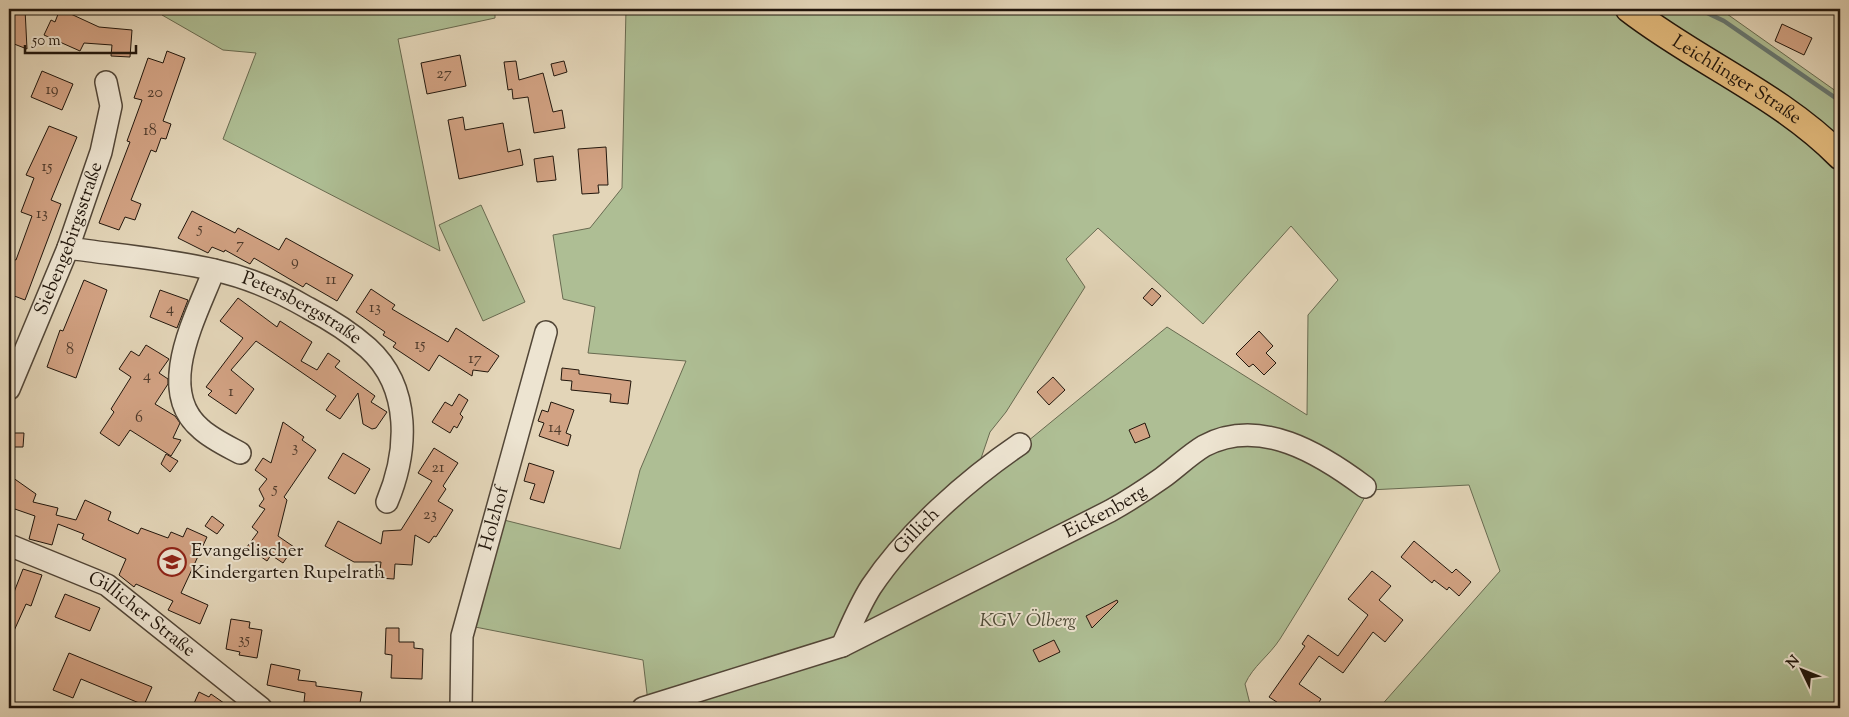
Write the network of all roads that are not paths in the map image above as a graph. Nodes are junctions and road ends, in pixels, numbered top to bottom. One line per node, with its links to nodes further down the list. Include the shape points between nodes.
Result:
1 (1629, 9): 3 (main road, Leichlinger Straße, via 1797,119)
2 (106, 82): 4 (street, Siebengebirgsstraße, via 111,106 107,128)
3 (1840, 156)
4 (68, 248): 5 (street, Petersbergstraße); 7 (street, Siebengebirgsstraße)
5 (214, 270): 9 (street, via 180,364 180,392 197,426); 11 (street, Petersbergstraße, via 264,286 334,322 368,348 380,362 394,389 403,434 398,478)
6 (546, 332): 15 (street, Holzhof, via 462,636)
7 (9, 389)
8 (1020, 444): 13 (street, Gillich, via 967,483 909,541 871,588)
9 (240, 453)
10 (1365, 487): 13 (street, Eickenberg, via 1335,465 1297,445 1269,438 1220,440 1193,453 1154,484 1110,511)
11 (387, 502)
12 (9, 545): 14 (street, Gillicher Straße, via 107,585)
13 (842, 646): 16 (street)
14 (261, 708)
15 (461, 708)
16 (643, 708)

